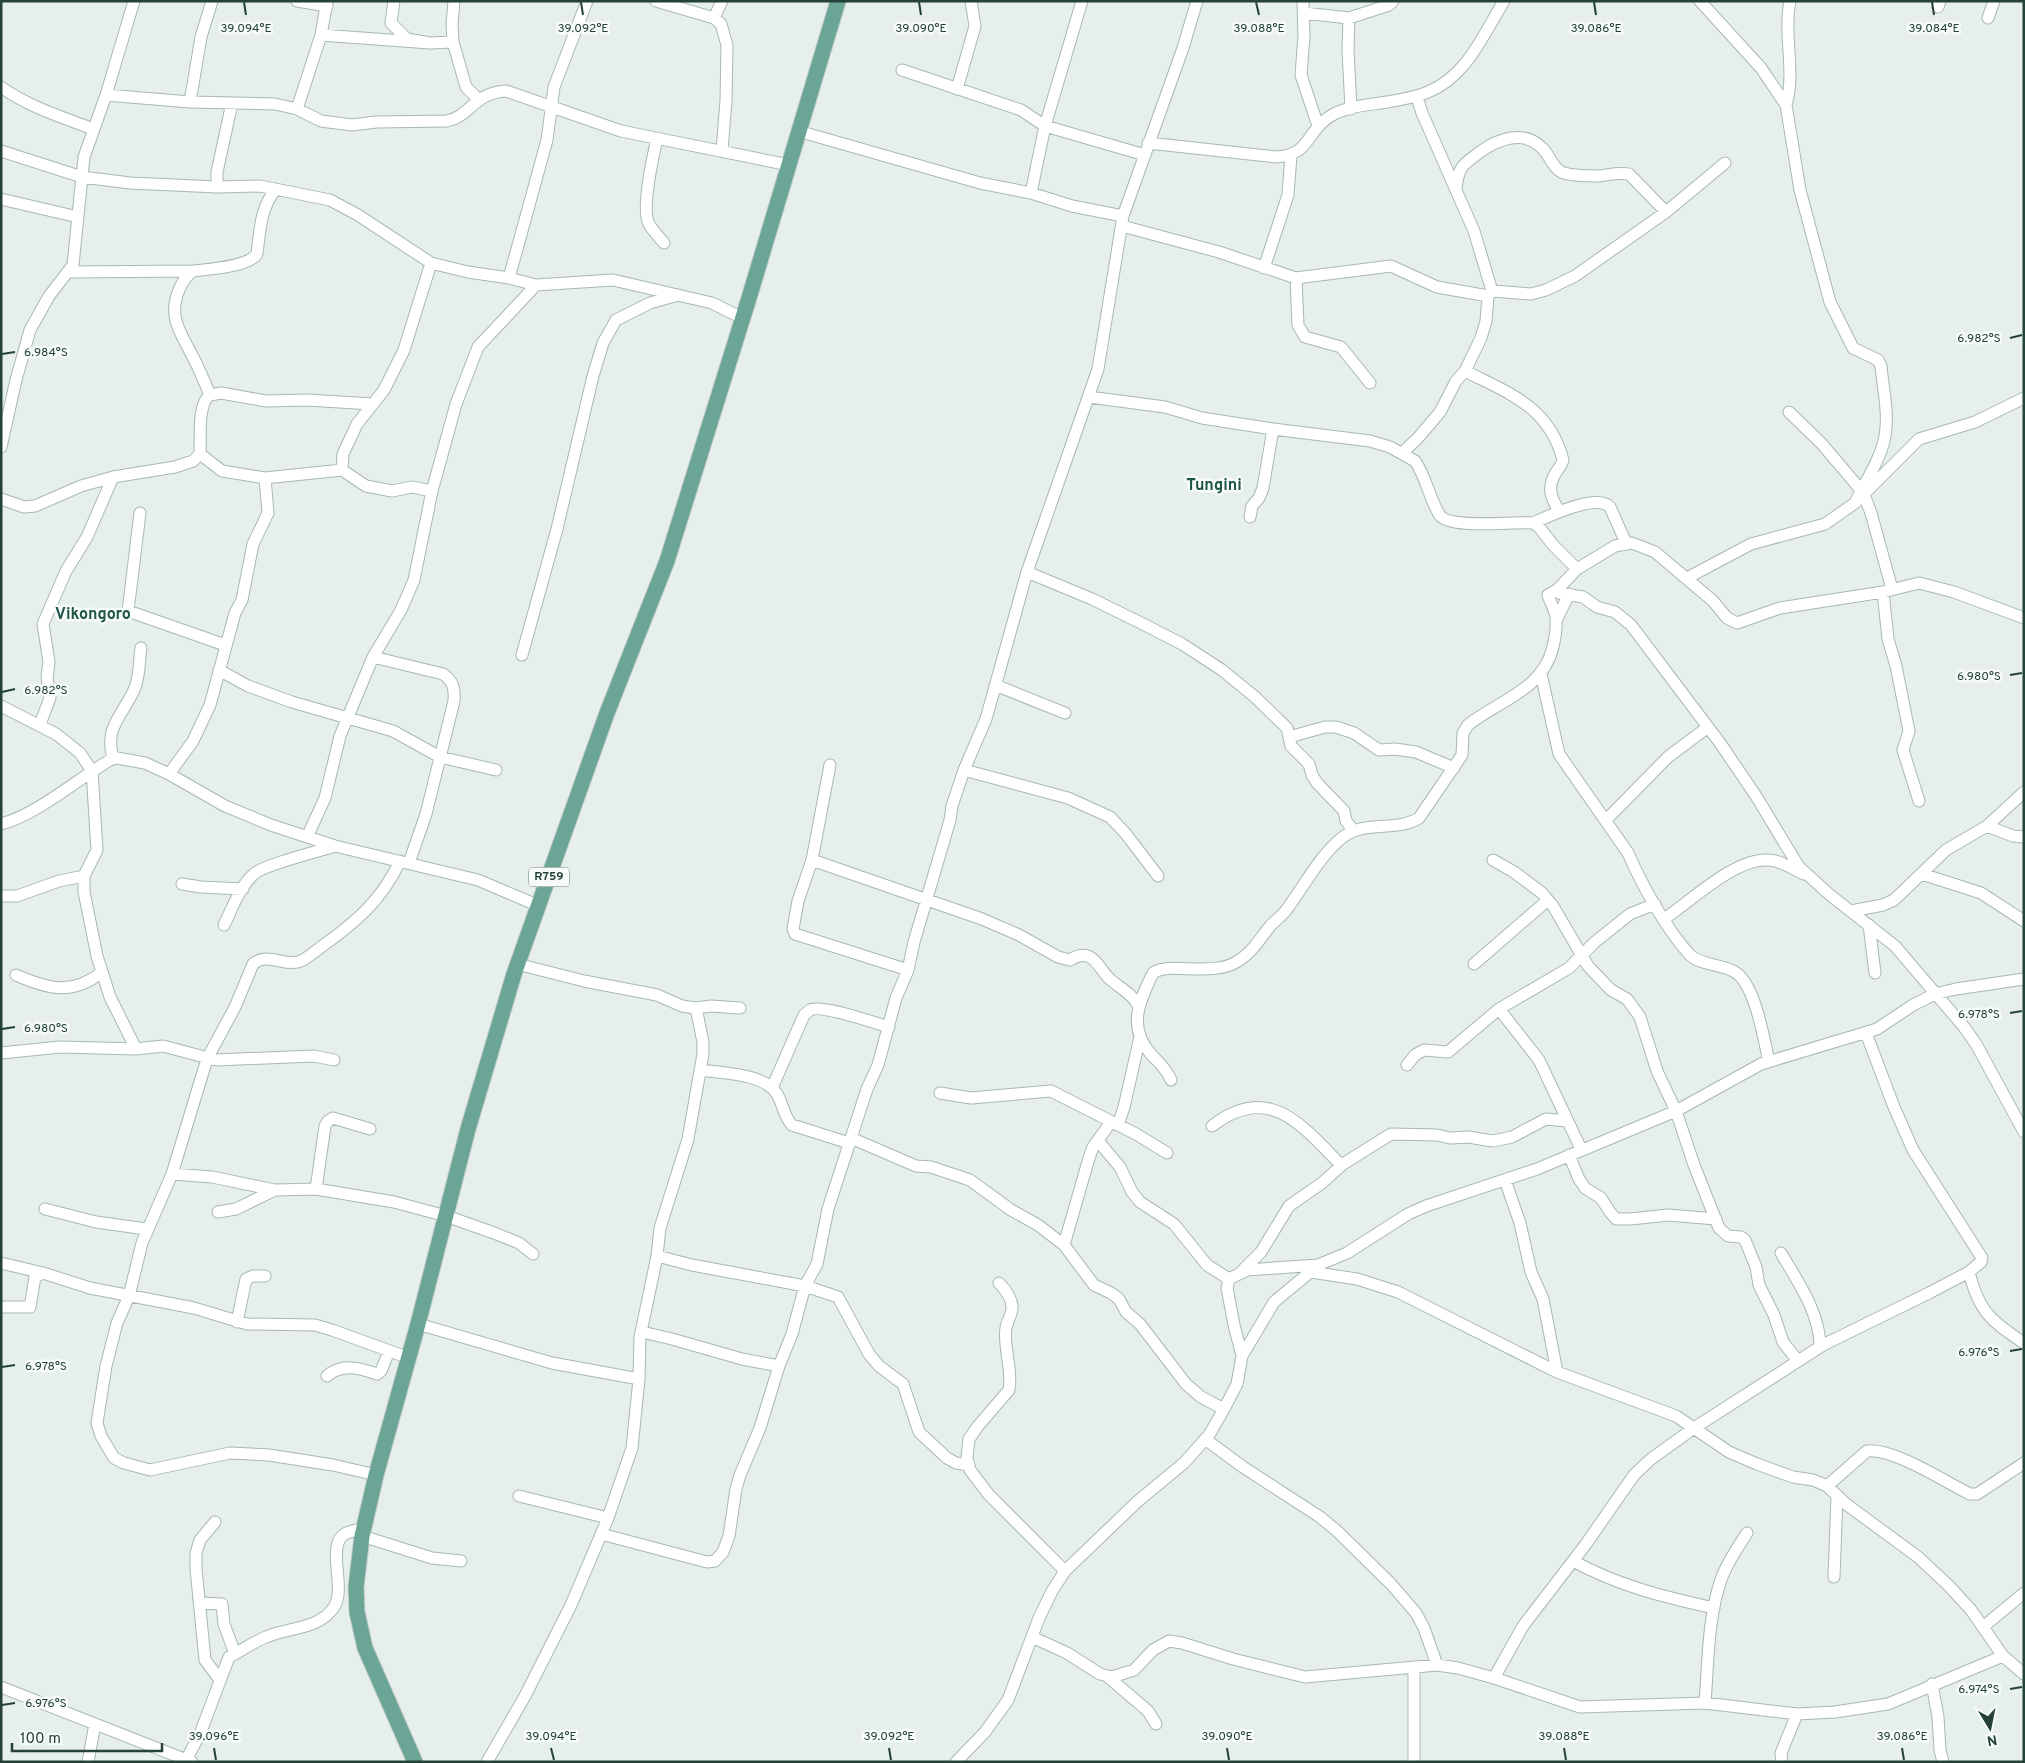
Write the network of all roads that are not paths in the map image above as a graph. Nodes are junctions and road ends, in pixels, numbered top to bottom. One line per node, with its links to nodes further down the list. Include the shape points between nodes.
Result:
1 (134, 1): 30 (street)
2 (212, 1): 33 (street)
3 (297, 1): 19 (street)
4 (394, 1): 26 (street, via 391,23 407,39)
5 (454, 1): 25 (street)
6 (587, 1): 36 (street, via 554,87)
7 (656, 1): 21 (street)
8 (722, 1): 21 (street)
9 (838, 1): 42 (main road, R759)
10 (971, 1): 29 (street, via 975,26)
11 (1082, 1): 39 (street)
12 (1197, 1): 44 (street)
13 (1303, 1): 20 (street)
14 (1393, 1): 22 (street)
15 (1504, 1): 31 (street, via 1472,57 1450,80)
16 (1700, 1): 35 (street, via 1761,68)
17 (1790, 1): 35 (street, via 1791,82)
18 (1994, 1): 23 (street)
19 (327, 4): 24 (street)
20 (1304, 13): 22 (street); 40 (street, via 1301,75)
21 (714, 18): 45 (street, via 721,24 727,45)
22 (1349, 18): 38 (street)
23 (1988, 18)
24 (321, 35): 26 (street); 37 (street)
25 (453, 42): 26 (street); 32 (street, via 466,87)
26 (430, 43)
27 (902, 70): 29 (street)
28 (2, 88): 41 (street, via 51,114)
29 (957, 89): 39 (street, via 1021,110)
30 (106, 95): 33 (street); 41 (street)
31 (1417, 96): 38 (street); 53 (street)
32 (478, 99): 36 (street, via 506,91); 37 (street, via 456,119 447,122 352,125 321,121)
33 (190, 102): 34 (street)
34 (232, 103): 37 (street, via 275,104); 52 (street, via 217,172)
35 (1786, 105): 86 (street, via 1800,190 1830,302 1853,348 1878,360 1881,366 1885,436)
36 (551, 107): 43 (street, via 621,131); 65 (street, via 547,140)
37 (297, 109)
38 (1351, 109): 40 (street, via 1330,116)
39 (1045, 126): 47 (street); 55 (street)
40 (1318, 126): 48 (street, via 1300,150)
41 (93, 128): 51 (street, via 84,156)
42 (798, 131): 50 (main road, R759); 55 (street, via 980,183)
43 (657, 139): 45 (street); 60 (street, via 647,216 649,224)
44 (1148, 143): 47 (street); 48 (street, via 1277,157)
45 (722, 150): 50 (street)
46 (1, 152): 51 (street)
47 (1145, 155): 59 (street)
48 (1291, 155): 62 (street, via 1288,195)
49 (1725, 163): 57 (street)
50 (789, 165): 70 (main road, R759)
51 (82, 177): 52 (street); 58 (street)
52 (217, 187): 54 (street)
53 (1456, 188): 57 (street, via 1462,166 1493,142 1520,137 1542,147 1558,170 1564,173 1629,174); 68 (street, via 1474,231)
54 (276, 189): 61 (street, via 330,200); 63 (street, via 263,212 254,259 242,264)
55 (1031, 193): 59 (street)
56 (1, 199): 58 (street)
57 (1666, 212): 68 (street, via 1575,276 1546,290 1531,294)
58 (78, 217): 64 (street, via 74,259)
59 (1123, 221): 62 (street); 74 (street, via 1098,369)
60 (664, 243)
61 (430, 263): 65 (street); 76 (street, via 404,350 384,390)
62 (1264, 268): 66 (street)
63 (193, 271): 64 (street); 73 (street, via 184,279 174,301 175,317 182,339 194,357)
64 (69, 272): 79 (street, via 49,296 30,330)
65 (509, 278): 67 (street)
66 (1296, 278): 68 (street, via 1391,266 1437,286); 72 (street, via 1298,325 1305,337 1341,346)
67 (536, 285): 69 (street, via 613,280); 85 (street, via 478,347 456,404)
68 (1490, 293): 71 (street, via 1481,338)
69 (680, 294): 70 (street, via 712,303); 103 (street, via 650,303 616,320 603,344)
70 (742, 318): 144 (main road, R759, via 667,561 607,713)
71 (1464, 371): 80 (street, via 1440,412); 88 (street, via 1516,397 1541,418 1563,460 1550,490)
72 (1370, 383)
73 (210, 395): 76 (street, via 228,394 266,401); 81 (street, via 202,412)
74 (1089, 397): 78 (street, via 1165,407 1202,418); 94 (street)
75 (2024, 398): 86 (street, via 1967,425 1920,439)
76 (372, 404): 82 (street, via 356,424 344,454)
77 (1789, 412): 86 (street, via 1821,443)
78 (1273, 429): 80 (street, via 1370,441); 90 (street, via 1263,488 1252,506)
79 (1, 447)
80 (1402, 453): 91 (street, via 1417,464 1437,512 1444,520 1461,524)
81 (200, 454): 83 (street, via 193,461 175,467); 84 (street, via 222,471)
82 (342, 470): 84 (street); 85 (street, via 366,486 392,491 412,487)
83 (113, 478): 87 (street, via 81,486 30,507); 111 (street, via 43,624 50,698)
84 (265, 478): 101 (street, via 268,512 253,544 242,600 235,610)
85 (432, 491): 104 (street, via 414,580 401,610)
86 (1862, 492): 95 (street, via 1855,503 1825,524 1751,544); 97 (street, via 1871,513)
87 (1, 499)
88 (1559, 511): 91 (street); 92 (street, via 1590,503 1607,504)
89 (140, 513): 101 (street, via 128,610)
90 (1250, 517)
91 (1533, 523): 93 (street)
92 (1626, 543): 93 (street, via 1615,546); 95 (street, via 1655,552)
93 (1577, 569): 96 (street)
94 (1028, 572): 107 (street); 113 (street, via 1092,599 1201,654 1285,725)
95 (1687, 578): 97 (street, via 1727,618 1737,623 1780,608)
96 (1557, 590): 98 (street); 100 (street, via 1548,595)
97 (1887, 590): 99 (street, via 1926,584); 123 (street, via 1888,639 1909,731 1903,750)
98 (1569, 594): 100 (street); 112 (street, via 1615,612 1631,625)
99 (2024, 618)
100 (1556, 620): 106 (street, via 1550,659)
101 (225, 645): 105 (street)
102 (140, 648): 115 (street, via 134,690 110,736)
103 (522, 655)
104 (372, 657): 110 (street); 114 (street, via 442,674 451,680 455,690 454,701)
105 (219, 670): 110 (street, via 248,686); 121 (street, via 210,705 193,741)
106 (1541, 674): 117 (street, via 1514,696 1468,725 1462,755); 124 (street, via 1559,754)
107 (995, 685): 109 (street); 119 (street, via 986,719)
108 (1, 706): 111 (street)
109 (1065, 713)
110 (348, 718): 114 (street, via 393,731); 128 (street, via 340,736 325,798)
111 (40, 724): 120 (street, via 75,748)
112 (1708, 727): 124 (street, via 1668,757); 135 (street)
113 (1289, 737): 117 (street, via 1336,727 1354,733 1379,750 1416,752); 127 (street, via 1291,746 1309,764 1317,783 1344,811 1346,821)
114 (440, 757): 118 (street); 133 (street, via 426,814)
115 (113, 758): 120 (street); 121 (street, via 145,763)
116 (830, 766): 131 (street)
117 (1454, 768): 127 (street, via 1416,820)
118 (496, 770)
119 (964, 770): 137 (street, via 1068,798 1110,817); 142 (street)
120 (92, 771): 125 (street, via 54,797); 136 (street, via 97,850)
121 (169, 774): 128 (street, via 225,806)
122 (2024, 792): 126 (street)
123 (1920, 801)
124 (1606, 820): 143 (street)
125 (1, 824)
126 (1987, 826): 129 (street); 134 (street, via 1946,850)
127 (1354, 831): 159 (street, via 1331,848 1286,911 1254,948 1221,968 1155,971)
128 (307, 837): 130 (street)
129 (2024, 837)
130 (335, 846): 133 (street); 139 (street, via 254,873)
131 (812, 860): 142 (street); 153 (street, via 798,901 795,934)
132 (1493, 860): 141 (street, via 1528,882)
133 (404, 862): 144 (street, via 478,880); 168 (street, via 373,905 346,930 309,956 298,962 266,959 253,964)
134 (1922, 874): 145 (street, via 1888,904); 147 (street, via 1981,893)
135 (1807, 875): 145 (street); 146 (street, via 1775,861 1750,864 1724,874)
136 (84, 876): 140 (street, via 18,896); 154 (street, via 91,932)
137 (1158, 876)
138 (182, 884): 139 (street)
139 (243, 889): 148 (street)
140 (1, 896)
141 (1548, 900): 150 (street); 152 (street)
142 (927, 902): 153 (street); 159 (street, via 1002,927 1064,960 1078,955 1088,956 1131,994)
143 (1655, 904): 146 (street); 150 (street, via 1615,924)
144 (539, 906): 151 (main road, R759)
145 (1851, 911): 149 (street)
146 (1664, 919): 170 (street, via 1694,958 1732,970 1744,982 1760,1020)
147 (2024, 921)
148 (224, 924)
149 (1869, 925): 155 (street); 158 (street, via 1895,946)
150 (1580, 957): 162 (street, via 1569,968); 176 (street, via 1602,982 1627,999 1640,1017 1657,1071)
151 (518, 964): 160 (street, via 657,995 682,1006); 194 (main road, R759, via 468,1129)
152 (1474, 964)
153 (908, 970): 163 (street, via 896,998)
154 (102, 972): 156 (street, via 80,986 55,989); 166 (street, via 110,997)
155 (1875, 973)
156 (16, 975)
157 (2024, 979): 158 (street)
158 (1935, 994): 164 (street, via 1889,1023); 181 (street, via 1976,1044)
159 (1138, 1005): 165 (street)
160 (696, 1008): 161 (street); 172 (street, via 703,1042)
161 (740, 1008)
162 (1499, 1009): 171 (street, via 1448,1052 1424,1050); 177 (street, via 1539,1060)
163 (889, 1027): 174 (street, via 843,1013 817,1008 809,1010); 182 (street)
164 (1866, 1033): 170 (street); 204 (street, via 1913,1150 1982,1258)
165 (1140, 1037): 173 (street, via 1149,1052 1167,1070); 178 (street, via 1124,1107)
166 (136, 1050): 167 (street, via 60,1047); 168 (street, via 168,1046)
167 (1, 1053)
168 (208, 1059): 169 (street, via 314,1056); 188 (street)
169 (334, 1060)
170 (1769, 1062): 176 (street)
171 (1407, 1065)
172 (700, 1070): 174 (street, via 759,1080); 200 (street, via 688,1139 660,1228)
173 (1171, 1080)
174 (772, 1088): 182 (street, via 792,1125)
175 (940, 1093): 178 (street, via 970,1098 1048,1090)
176 (1676, 1110): 184 (street); 195 (street)
177 (1567, 1121): 184 (street); 187 (street, via 1546,1120 1512,1137 1493,1141 1391,1134)
178 (1115, 1124): 183 (street); 185 (street)
179 (1212, 1126): 187 (street, via 1244,1108 1266,1108 1286,1115)
180 (370, 1129): 190 (street, via 333,1118 328,1121)
181 (2024, 1132)
182 (850, 1141): 197 (street, via 916,1166 931,1167 970,1180); 209 (street, via 828,1208 819,1259)
183 (1098, 1141): 197 (street, via 1089,1158); 207 (street, via 1120,1167 1140,1202 1174,1224 1207,1265)
184 (1581, 1149): 186 (street)
185 (1167, 1154)
186 (1569, 1155): 189 (street); 195 (street, via 1578,1179 1601,1198 1616,1219 1668,1215)
187 (1343, 1164): 203 (street, via 1289,1206 1261,1252)
188 (172, 1174): 191 (street, via 212,1177); 196 (street)
189 (1505, 1180): 202 (street, via 1408,1214 1346,1254); 224 (street, via 1520,1223 1531,1272 1543,1299)
190 (316, 1189): 191 (street); 194 (street, via 394,1202)
191 (275, 1190): 193 (street, via 236,1209)
192 (45, 1209): 196 (street, via 96,1222)
193 (218, 1212)
194 (446, 1216): 198 (street, via 519,1243); 213 (main road, R759)
195 (1716, 1219): 222 (street, via 1724,1234 1745,1240 1782,1342)
196 (146, 1229): 210 (street)
197 (1064, 1245): 227 (street, via 1094,1285 1119,1299 1126,1312 1140,1324 1186,1384 1201,1397)
198 (533, 1254)
199 (1781, 1254): 215 (street, via 1806,1297)
200 (657, 1256): 209 (street); 214 (street)
201 (1, 1263): 205 (street)
202 (1314, 1268): 203 (street, via 1260,1268); 220 (street, via 1274,1302); 224 (street, via 1398,1292)
203 (1241, 1272): 207 (street)
204 (1970, 1272): 216 (street); 217 (street, via 1984,1312)
205 (43, 1273): 210 (street); 211 (street, via 36,1277 30,1307)
206 (265, 1276): 212 (street, via 246,1279)
207 (1229, 1279): 220 (street, via 1227,1288)
208 (999, 1283): 231 (street, via 1007,1292 1012,1307 1006,1326 1005,1346 1009,1390 969,1439)
209 (805, 1286): 223 (street); 231 (street, via 840,1298 868,1354 903,1384 919,1432 947,1458)
210 (129, 1296): 212 (street, via 194,1308); 232 (street, via 117,1323 106,1366 97,1424 114,1458 153,1470 222,1454 269,1455)
211 (1, 1307)
212 (237, 1322): 219 (street, via 314,1326)
213 (418, 1324): 221 (main road, R759); 226 (street, via 552,1363)
214 (642, 1332): 223 (street); 226 (street)
215 (1820, 1332): 216 (street); 218 (street)
216 (1837, 1338): 218 (street)
217 (2024, 1343)
218 (1820, 1347): 222 (street)
219 (389, 1351): 221 (street); 225 (street, via 377,1374 342,1368)
220 (1242, 1356): 227 (street, via 1236,1384)
221 (409, 1358): 232 (main road, R759)
222 (1798, 1361): 228 (street)
223 (779, 1366): 240 (street, via 760,1428 740,1475 729,1536 723,1552 715,1561 707,1562)
224 (1557, 1372): 228 (street, via 1676,1416)
225 (327, 1376)
226 (639, 1378): 236 (street, via 632,1448)
227 (1224, 1409): 229 (street)
228 (1694, 1428): 233 (street, via 1729,1452); 242 (street, via 1634,1475)
229 (1205, 1439): 243 (street, via 1184,1463 1138,1501); 252 (street, via 1320,1517 1391,1584 1416,1613)
230 (2024, 1463): 233 (street, via 1977,1494 1970,1494 1915,1465 1881,1452 1867,1451)
231 (969, 1465): 243 (street, via 989,1495)
232 (376, 1475): 238 (main road, R759)
233 (1826, 1486): 235 (street)
234 (519, 1496): 236 (street)
235 (1837, 1496): 244 (street); 248 (street, via 1918,1557 1949,1586)
236 (608, 1518): 240 (street)
237 (215, 1522): 246 (street, via 200,1540 196,1553)
238 (363, 1533): 241 (street, via 432,1558); 250 (street, via 349,1532 338,1545 336,1606 326,1616 305,1627 265,1637); 267 (main road, R759, via 356,1587 363,1639)
239 (1747, 1533): 247 (street, via 1722,1577)
240 (601, 1534): 268 (street, via 571,1605)
241 (461, 1561)
242 (1573, 1561): 247 (street, via 1633,1588); 256 (street, via 1523,1626)
243 (1065, 1571): 249 (street, via 1052,1591)
244 (1834, 1576)
245 (2024, 1593): 248 (street)
246 (200, 1603): 250 (street, via 222,1604 224,1624); 257 (street, via 205,1660)
247 (1714, 1608): 260 (street)
248 (1983, 1627): 251 (street)
249 (1032, 1638): 255 (street); 269 (street, via 1008,1700 985,1732)
250 (235, 1654): 257 (street, via 225,1662)
251 (2003, 1656): 254 (street); 258 (street)
252 (1437, 1666): 253 (street); 256 (street)
253 (1414, 1668): 255 (street, via 1305,1677 1169,1641 1153,1650 1134,1670); 264 (street)
254 (2024, 1674)
255 (1107, 1676): 263 (street, via 1148,1711)
256 (1494, 1678): 260 (street, via 1580,1707)
257 (220, 1680): 265 (street)
258 (1932, 1684): 261 (street, via 1888,1704); 271 (street)
259 (1, 1687): 262 (street)
260 (1705, 1703): 261 (street)
261 (1797, 1714): 270 (street, via 1781,1754)
262 (95, 1724): 265 (street); 266 (street)
263 (1156, 1724)
264 (1414, 1760)
265 (189, 1761)
266 (88, 1762)
267 (415, 1762)
268 (487, 1762)
269 (956, 1762)
270 (1782, 1762)
271 (1943, 1762)

